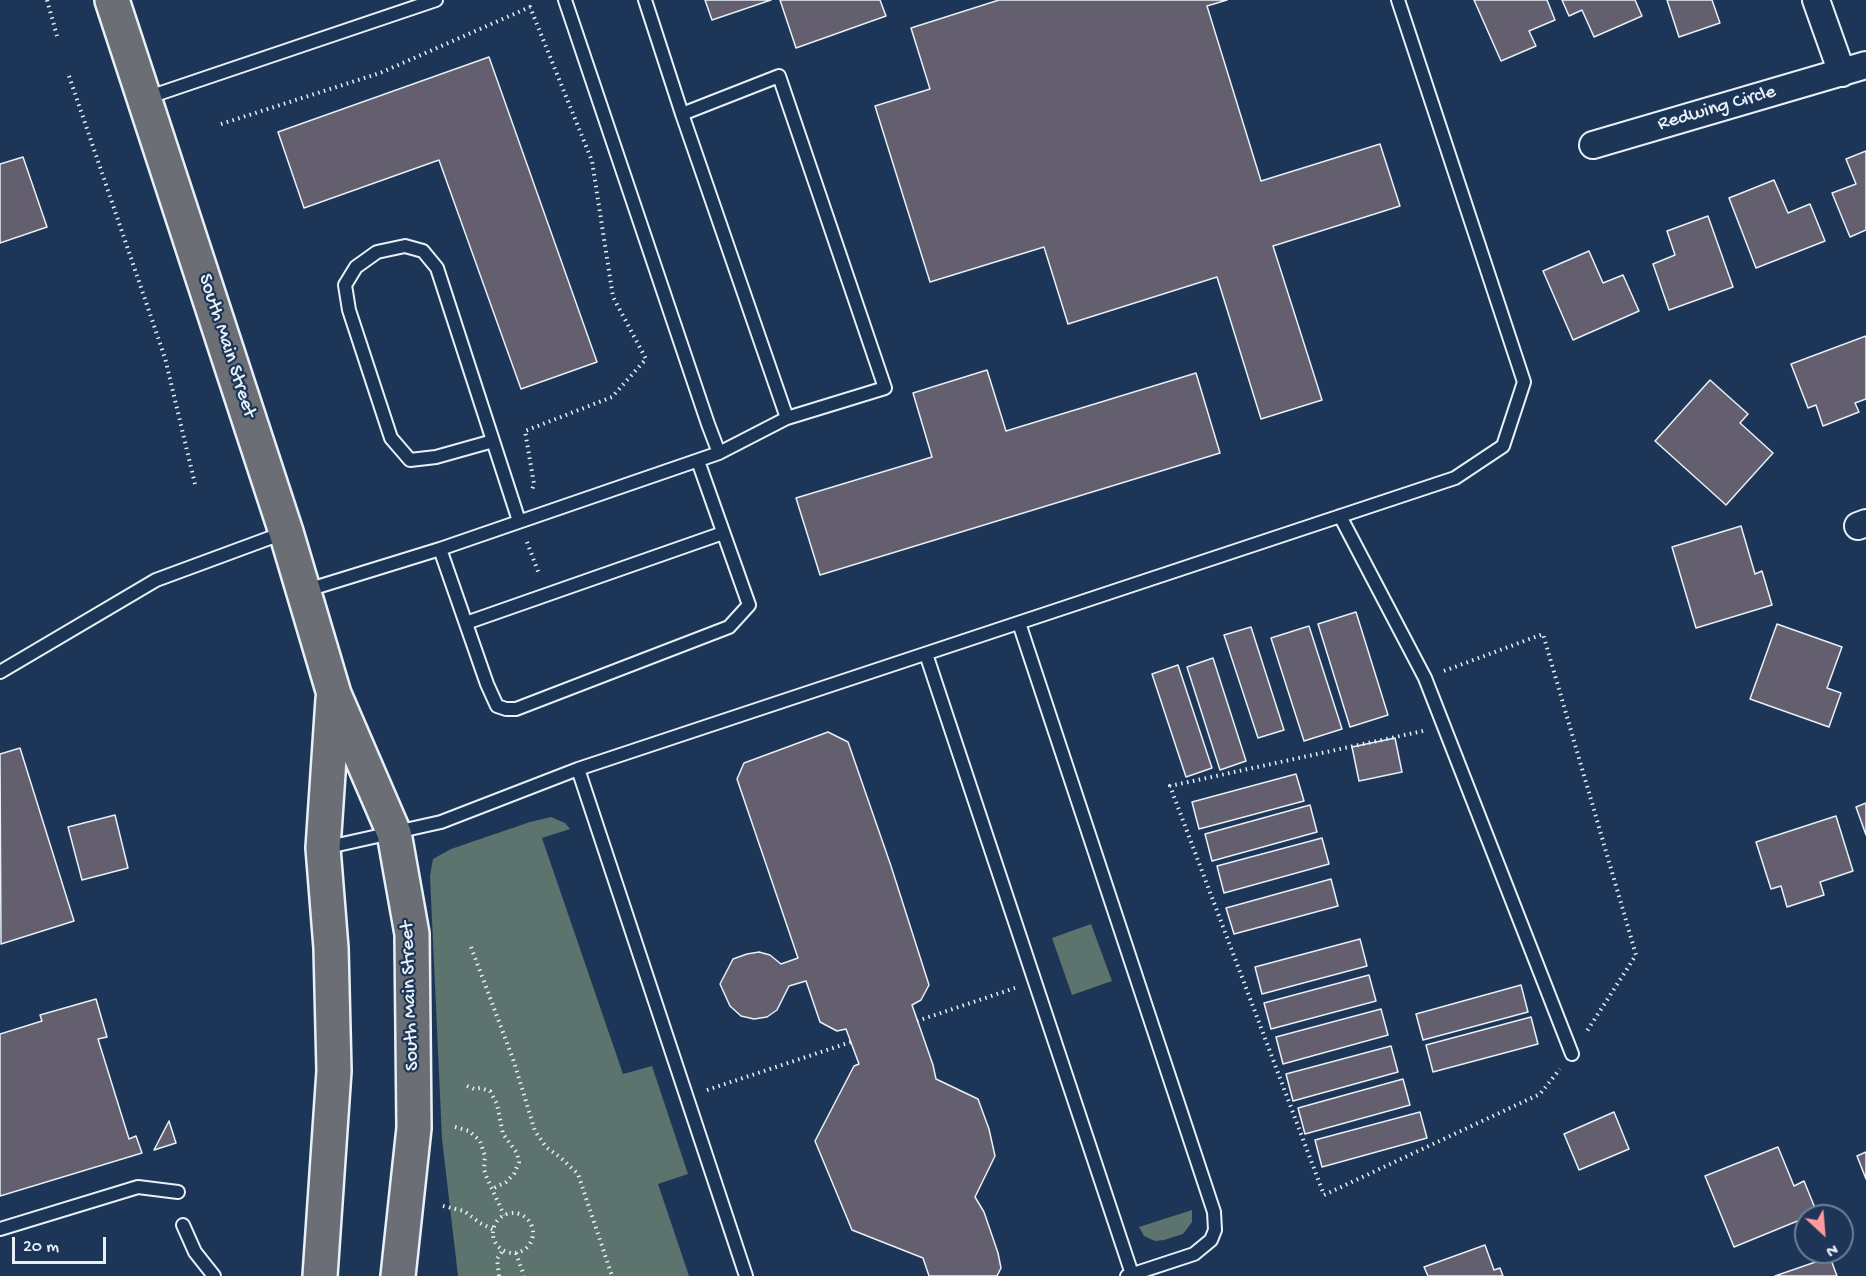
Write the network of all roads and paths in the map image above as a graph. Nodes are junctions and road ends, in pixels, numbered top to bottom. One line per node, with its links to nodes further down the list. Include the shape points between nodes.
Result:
1 (46, 0): 8 (path)
2 (112, 0): 12 (main road, South Main Street)
3 (436, 0): 12 (lane)
4 (565, 0): 18 (lane)
5 (645, 0): 13 (lane)
6 (1398, 0): 21 (lane, via 1524,382 1503,446 1455,478)
7 (1816, 0): 10 (street)
8 (57, 36)
9 (1866, 65): 10 (street, Redwing Circle)
10 (1842, 73): 15 (street, Redwing Circle)
11 (69, 76): 20 (path, via 165,358)
12 (145, 98): 23 (main road, South Main Street)
13 (682, 114): 16 (lane); 16 (lane, via 779,76 885,388)
14 (221, 124): 22 (path, via 380,73 530,7 592,161 613,297 646,359 612,397 525,431 534,484)
15 (1593, 144)
16 (787, 418): 18 (lane)
17 (493, 441): 17 (lane, via 437,268 423,251 405,246 377,252 356,267 345,285 349,310 391,438 410,460); 22 (lane)
18 (719, 453): 19 (lane)
19 (698, 461): 22 (lane); 24 (lane)
20 (195, 484)
21 (1340, 516): 29 (lane); 32 (lane)
22 (519, 521): 25 (lane); 27 (path)
23 (286, 532): 26 (main road, South Main Street); 31 (lane, via 156,580)
24 (723, 533): 27 (lane); 28 (lane, via 748,605 729,627 516,709 497,706)
25 (440, 549): 26 (lane); 28 (lane)
26 (304, 591): 33 (main road, South Main Street)
27 (546, 595): 28 (lane)
28 (466, 623)
29 (1020, 623): 30 (lane); 55 (lane, via 1214,1212 1211,1240 1194,1254)
30 (926, 654): 35 (lane); 39 (lane)
31 (0, 672)
32 (1425, 678): 34 (lane); 42 (path, via 1543,634 1636,955)
33 (334, 694): 36 (main road, South Main Street); 37 (main road, South Main Street)
34 (1444, 726): 42 (lane); 42 (path, via 1170,786 1324,1195 1540,1094)
35 (579, 769): 36 (lane, via 441,822); 44 (lane)
36 (394, 833): 37 (lane); 58 (main road, South Main Street, via 412,933 414,1128)
37 (323, 848): 57 (main road, South Main Street, via 331,948 334,1071)
38 (471, 947): 61 (path, via 535,1131 546,1148 578,1174)
39 (1035, 982): 40 (path); 55 (lane)
40 (917, 1021)
41 (851, 1042): 44 (path)
42 (1572, 1054)
43 (466, 1086): 46 (path, via 490,1091 503,1134 517,1153 518,1168 506,1182)
44 (687, 1096): 62 (lane)
45 (455, 1127): 46 (path, via 469,1131 480,1141)
46 (492, 1189): 49 (path)
47 (178, 1192): 51 (lane, via 138,1187)
48 (443, 1206): 52 (path, via 464,1210)
49 (504, 1215): 52 (path); 54 (path, via 525,1216 533,1228 528,1247)
50 (183, 1225): 56 (lane, via 195,1252)
51 (0, 1229)
52 (494, 1230): 53 (path, via 495,1241)
53 (503, 1250): 54 (path); 59 (path, via 496,1259)
54 (516, 1253): 60 (path)
55 (1130, 1275)
56 (214, 1276)
57 (320, 1276)
58 (398, 1276)
59 (499, 1276)
60 (524, 1276)
61 (612, 1276)
62 (746, 1276)

